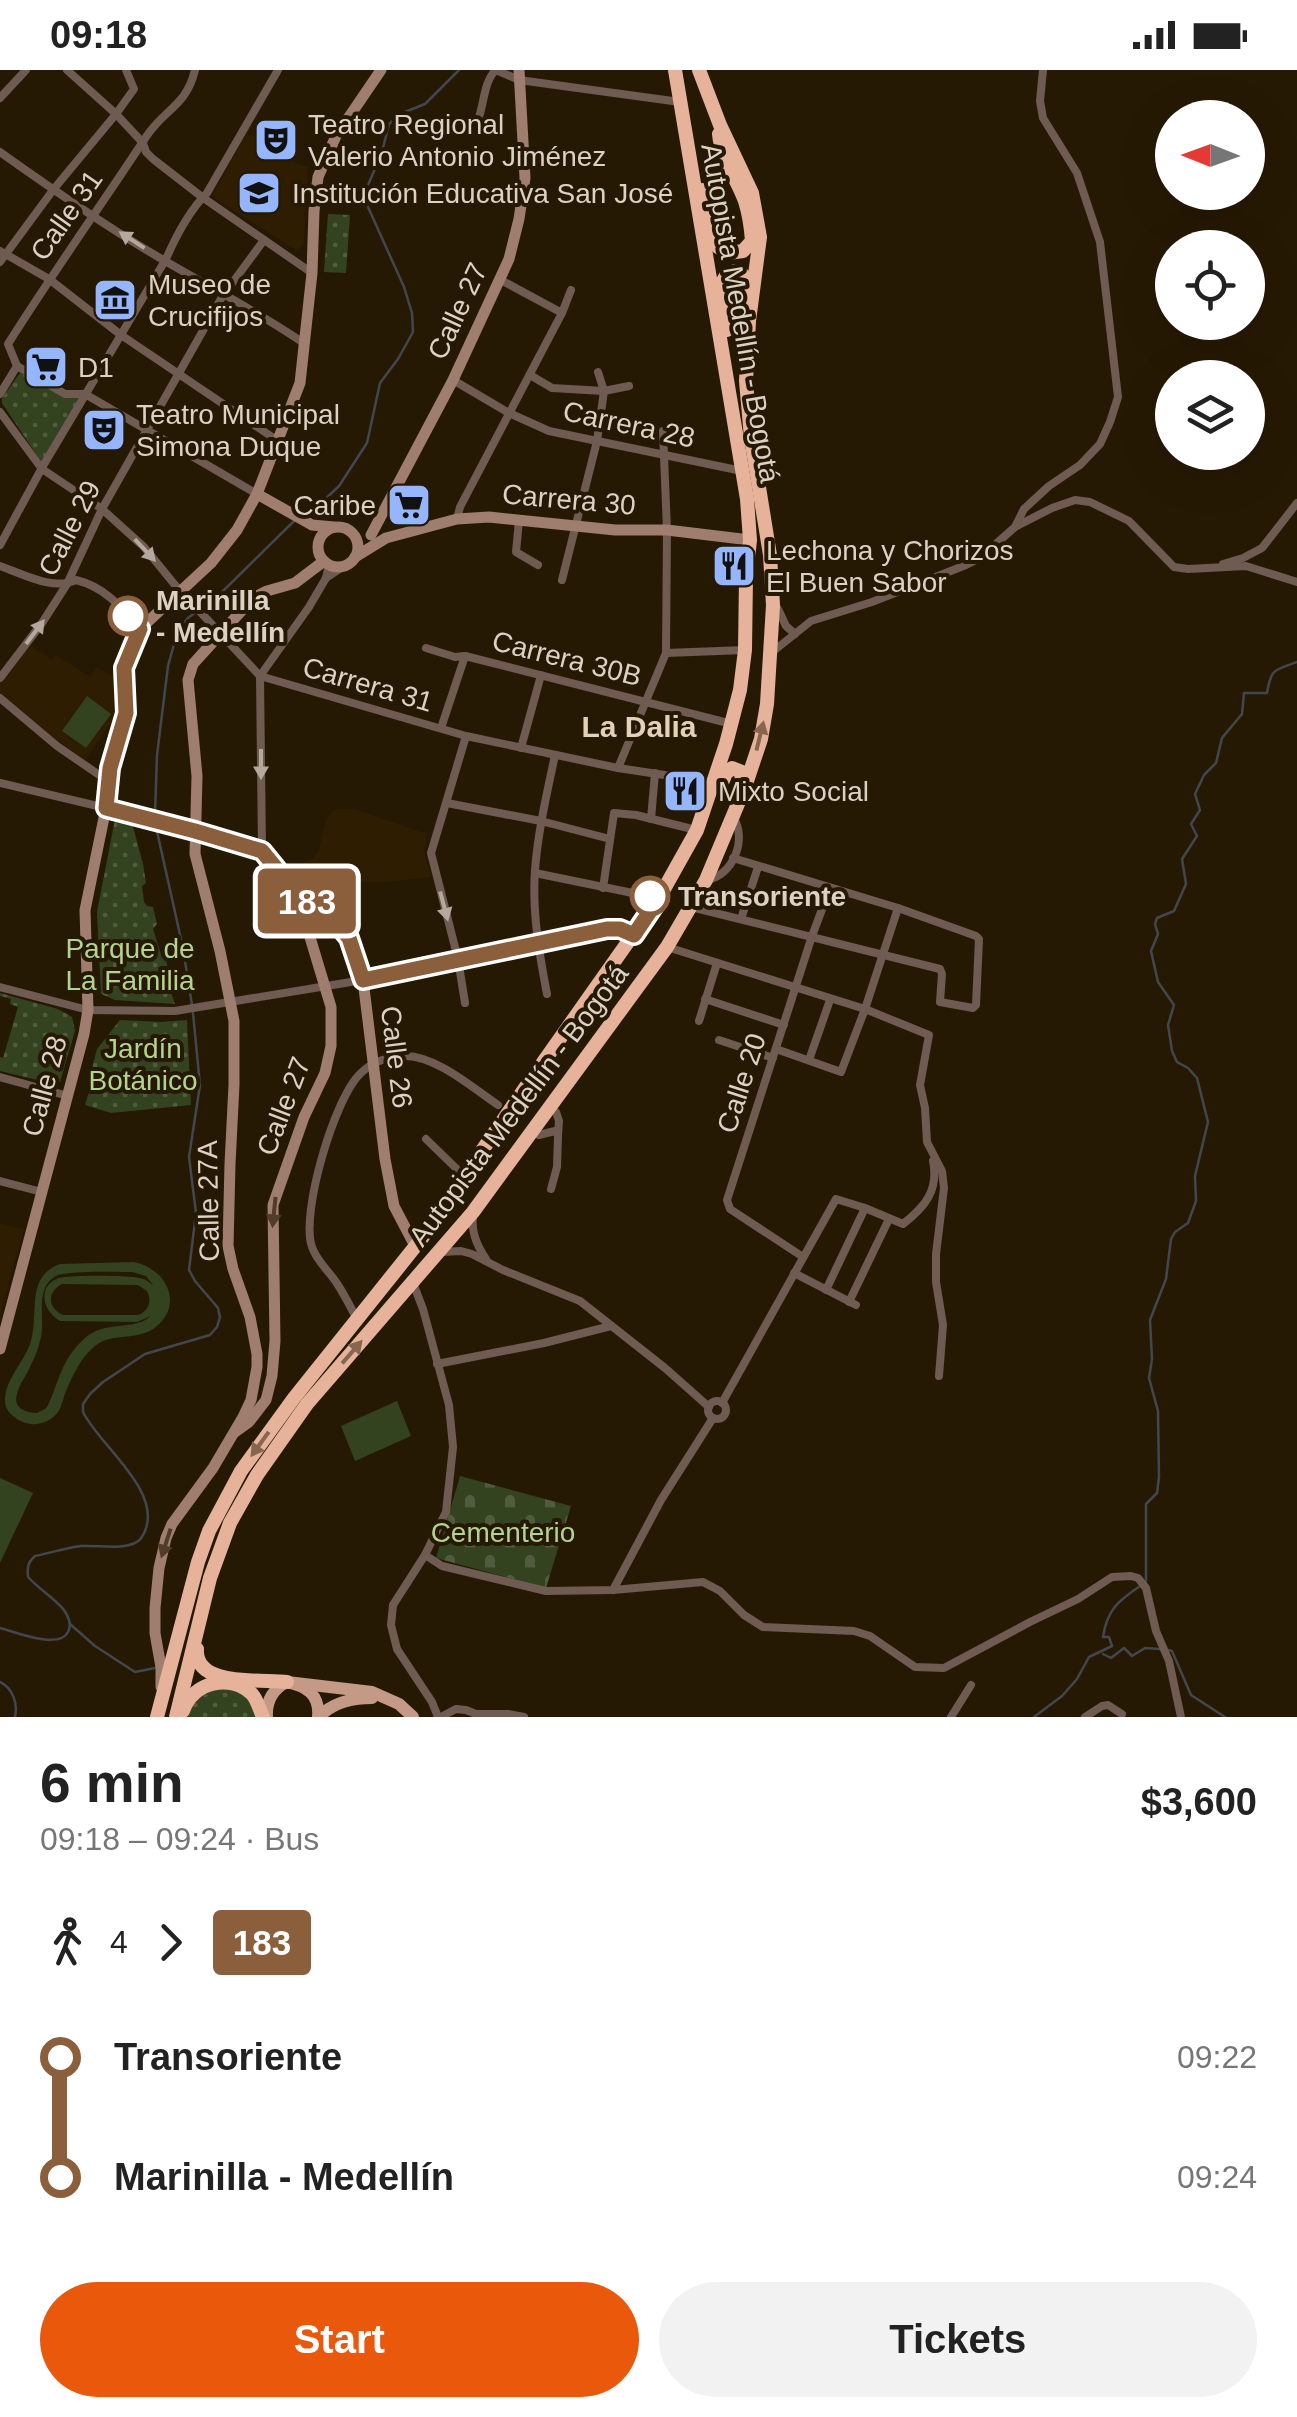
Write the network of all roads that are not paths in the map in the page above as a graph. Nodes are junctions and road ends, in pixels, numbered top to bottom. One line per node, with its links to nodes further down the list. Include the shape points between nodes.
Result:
1 (26, 70): 11 (street)
2 (67, 70): 13 (street)
3 (126, 70): 13 (street, via 134,87)
4 (196, 70): 16 (street, Calle 31, via 184,99)
5 (278, 70): 20 (street)
6 (381, 70): 25 (main road, Calle 28, via 336,136 318,177)
7 (674, 70): 12 (highway, Autopista Medellín - Bogotá)
8 (699, 70): 15 (highway, Autopista Medellín - Bogotá)
9 (1043, 70): 62 (street, via 1043,118 1077,173 1100,242 1118,397 1100,444 1024,509)
10 (519, 75): 12 (street); 14 (street, via 492,72); 27 (main road, Calle 27, via 525,178)
11 (0, 98)
12 (680, 102): 18 (highway, Autopista Medellín - Bogotá)
13 (116, 114): 16 (street); 19 (street)
14 (478, 120)
15 (720, 125): 18 (highway, via 719,140 749,217 752,241 744,251 728,254 717,246); 35 (highway, Autopista Medellín - Bogotá, via 752,193 760,237)
16 (143, 143): 20 (street); 21 (street, Calle 31)
17 (0, 152): 19 (street)
18 (691, 167): 41 (highway, Autopista Medellín - Bogotá)
19 (53, 190): 21 (street); 23 (street)
20 (202, 198): 22 (street); 24 (street)
21 (93, 216): 24 (street, one-way to 21); 26 (street, Calle 31)
22 (264, 240): 25 (street); 29 (street, Calle 29)
23 (2, 256): 26 (street)
24 (165, 261): 29 (street); 31 (street)
25 (312, 273): 33 (main road, Calle 28)
26 (49, 279): 31 (street); 32 (street, Calle 31)
27 (500, 279): 30 (street); 39 (main road, Calle 27)
28 (571, 290): 30 (street)
29 (224, 293): 33 (street); 37 (street, Calle 29)
30 (562, 312): 38 (street)
31 (121, 334): 37 (street); 44 (street)
32 (4, 342): 34 (street, Calle 31)
33 (306, 344): 49 (main road, Calle 28, via 300,383)
34 (17, 366): 43 (street); 44 (street, via 65,394)
35 (746, 371): 41 (highway, via 746,279 732,272 721,284); 71 (highway, Autopista Medellín - Bogotá)
36 (598, 372): 42 (street)
37 (179, 374): 47 (street, Calle 29); 49 (street)
38 (530, 375): 42 (street, via 552,388); 46 (street)
39 (453, 380): 46 (street, Carrera 28); 65 (main road, Calle 27)
40 (630, 386): 42 (street)
41 (727, 387): 53 (highway, Autopista Medellín - Bogotá)
42 (604, 391): 50 (street)
43 (0, 394)
44 (85, 394): 47 (street); 52 (street)
45 (0, 412): 52 (street, Carrera 31)
46 (510, 413): 50 (street, Carrera 28, via 548,431); 57 (street)
47 (148, 429): 54 (street); 56 (street, Calle 29)
48 (663, 431): 51 (street)
49 (278, 441): 54 (main road, Calle 28)
50 (597, 441): 51 (street, Carrera 28); 61 (street)
51 (664, 454): 53 (street, Carrera 28); 64 (street)
52 (42, 469): 56 (street, Carrera 31); 69 (street)
53 (742, 471): 67 (highway, Autopista Medellín - Bogotá)
54 (257, 494): 59 (main road); 79 (main road, Calle 28)
55 (1297, 503): 74 (street, via 1262,548)
56 (102, 509): 78 (street, Calle 29); 79 (street, Carrera 31, one-way to 79)
57 (457, 519): 58 (main road, Carrera 30); 66 (main road, Carrera 30)
58 (519, 520): 61 (main road, Carrera 30); 72 (street, via 516,552)
59 (311, 524): 60 (main road); 68 (main road)
60 (334, 527): 63 (main road); 68 (main road)
61 (575, 527): 64 (main road, Carrera 30); 76 (street)
62 (1014, 527): 74 (street, via 1075,500 1090,502 1129,521 1174,567); 82 (street, via 966,565 811,620)
63 (349, 530): 65 (main road, Carrera 30); 70 (main road)
64 (667, 530): 67 (main road, Carrera 30); 85 (street)
65 (371, 535): 66 (main road, Carrera 30); 70 (street, Calle 27)
66 (386, 538): 70 (main road, Carrera 30)
67 (750, 540): 84 (highway, Autopista Medellín - Bogotá)
68 (318, 542): 75 (main road)
69 (0, 545)
70 (358, 555): 75 (main road)
71 (770, 555): 82 (street, via 779,616); 86 (highway, Autopista Medellín - Bogotá)
72 (538, 565)
73 (0, 566): 78 (street)
74 (1214, 566): 77 (street, via 1246,566)
75 (326, 568): 81 (main road, Calle 27A, via 252,598); 90 (street)
76 (562, 580)
77 (1297, 582)
78 (67, 584): 80 (street, via 76,580 106,592); 88 (street, Calle 29, one-way to 78)
79 (185, 596): 80 (main road, Calle 28); 81 (street, Carrera 31)
80 (140, 629): 101 (main road, Calle 28, via 124,668 126,713)
81 (220, 634): 90 (street, Carrera 31); 109 (main road, Calle 27A, via 193,664 188,680)
82 (795, 634): 86 (street)
83 (426, 648): 87 (street)
84 (744, 650): 85 (street); 94 (highway, Autopista Medellín - Bogotá)
85 (666, 653): 93 (street)
86 (771, 653): 106 (highway, Autopista Medellín - Bogotá, one-way to 86, via 761,739)
87 (465, 656): 89 (street, Carrera 30B); 95 (street, Carrera 30B)
88 (4, 666): 91 (street, Calle 29)
89 (540, 675): 93 (street, Carrera 30B); 97 (street)
90 (260, 676): 95 (street, Carrera 31); 112 (street, one-way to 112)
91 (0, 678)
92 (0, 698): 101 (street)
93 (646, 701): 94 (street, Carrera 30B); 99 (street)
94 (732, 724): 103 (highway, Autopista Medellín - Bogotá)
95 (440, 728): 96 (street, Carrera 31)
96 (466, 736): 97 (street, Carrera 31); 104 (street)
97 (521, 748): 98 (street, Carrera 31)
98 (554, 755): 99 (street, Carrera 31); 108 (street)
99 (618, 768): 100 (street, Carrera 31)
100 (655, 773): 103 (street, Carrera 31); 107 (street)
101 (108, 781): 105 (main road, Calle 28)
102 (0, 783): 105 (street)
103 (711, 789): 110 (highway, Autopista Medellín - Bogotá)
104 (447, 802): 108 (street); 130 (street, one-way to 130, via 431,853)
105 (106, 808): 109 (main road); 142 (main road, Calle 28, via 85,910)
106 (734, 817): 113 (street, via 741,837); 114 (highway, Autopista Medellín - Bogotá)
107 (651, 818): 110 (street); 111 (street, via 614,813)
108 (541, 822): 111 (street); 116 (street)
109 (195, 831): 112 (main road); 139 (main road, Calle 27A, via 198,872)
110 (694, 836): 114 (highway, via 703,831 726,773 739,769 742,782); 121 (highway, Autopista Medellín - Bogotá)
111 (610, 838): 118 (street)
112 (262, 851): 120 (main road, Calle 27)
113 (733, 858): 115 (street); 117 (street, via 722,875)
114 (713, 864): 117 (highway, Autopista Medellín - Bogotá)
115 (758, 867): 119 (street); 124 (street)
116 (534, 873): 118 (street); 127 (street)
117 (706, 880): 122 (highway, Autopista Medellín - Bogotá)
118 (603, 888): 121 (street)
119 (830, 888): 123 (street); 126 (street, Calle 20)
120 (297, 894): 132 (main road, Calle 26, via 349,938); 133 (main road, Calle 27)
121 (659, 898): 125 (highway, Autopista Medellín - Bogotá)
122 (691, 907): 124 (street); 128 (highway, Autopista Medellín - Bogotá)
123 (898, 908): 129 (street); 129 (street, via 978,938 976,1005 942,1004 940,969)
124 (742, 919): 126 (street)
125 (634, 935): 127 (street, via 607,929); 151 (highway, Autopista Medellín - Bogotá)
126 (812, 936): 129 (street); 135 (street, Calle 20)
127 (537, 944): 130 (street); 136 (street)
128 (667, 947): 131 (street); 149 (highway, Autopista Medellín - Bogotá)
129 (883, 953): 141 (street)
130 (458, 959): 132 (street); 140 (street)
131 (717, 963): 135 (street); 137 (street)
132 (363, 980): 133 (street); 148 (main road, Calle 26)
133 (325, 986): 139 (street); 181 (main road, Calle 27, one-way to 181, via 332,1030 328,1063 273,1205 272,1376 266,1400)
134 (0, 987): 142 (street)
135 (795, 988): 138 (street); 144 (street, Calle 20)
136 (548, 994)
137 (705, 999): 143 (street); 144 (street)
138 (830, 1000): 141 (street); 147 (street)
139 (230, 1002): 142 (street, via 175,1011); 181 (main road, Calle 27A, via 235,1034 228,1246 257,1354 256,1381)
140 (465, 1003)
141 (865, 1009): 147 (street, via 840,1072); 158 (street, via 929,1035 920,1081)
142 (88, 1010): 152 (main road, Calle 28)
143 (699, 1021)
144 (784, 1026): 146 (street, Calle 20)
145 (719, 1040): 146 (street)
146 (774, 1053): 147 (street); 168 (street, Calle 20, via 727,1205)
147 (809, 1060)
148 (372, 1064): 153 (street, via 403,1056 428,1060); 166 (main road, Calle 26, via 394,1206); 173 (street, via 349,1086 338,1110 311,1218 314,1254)
149 (580, 1066): 151 (highway, via 508,1153 496,1155 493,1139); 164 (highway, Autopista Medellín - Bogotá)
150 (0, 1077): 152 (street)
151 (524, 1088): 159 (highway, Autopista Medellín - Bogotá)
152 (68, 1096): 162 (main road, Calle 28)
153 (498, 1104)
154 (556, 1112): 155 (street)
155 (558, 1135): 156 (street); 161 (street)
156 (539, 1136)
157 (426, 1139): 159 (street)
158 (931, 1152): 165 (street, via 936,1182 928,1196 906,1223); 177 (street, via 944,1188 936,1254)
159 (464, 1176): 166 (highway, Autopista Medellín - Bogotá)
160 (0, 1181): 162 (street)
161 (551, 1188)
162 (42, 1192): 175 (main road, Calle 28)
163 (865, 1208): 165 (street); 168 (street, via 836,1199); 172 (street)
164 (473, 1212): 167 (highway, Autopista Medellín - Bogotá); 169 (street, via 477,1246)
165 (889, 1220): 172 (street, via 852,1304)
166 (418, 1242): 167 (highway, via 476,1170 488,1169 488,1180); 173 (highway, Autopista Medellín - Bogotá)
167 (438, 1255): 169 (street, via 461,1251); 171 (highway, Autopista Medellín - Bogotá)
168 (802, 1257): 170 (street)
169 (486, 1259): 174 (street, via 580,1301)
170 (794, 1272): 172 (street); 178 (street)
171 (414, 1283): 176 (street); 184 (highway, Autopista Medellín - Bogotá, one-way to 171, via 225,1536 258,1475 308,1404)
172 (826, 1290)
173 (357, 1319): 188 (highway, Autopista Medellín - Bogotá, one-way to 188, via 254,1452 209,1531)
174 (611, 1326): 176 (street); 179 (street)
175 (0, 1349)
176 (437, 1364): 182 (street, via 453,1447 446,1512)
177 (940, 1376)
178 (722, 1402): 179 (street); 180 (street, via 724,1416)
179 (709, 1407): 180 (street)
180 (713, 1418): 183 (street)
181 (233, 1434): 188 (main road, Calle 27A, one-way to 188, via 172,1524 161,1554)
182 (426, 1556): 183 (street, via 442,1566 546,1591); 194 (street, via 393,1606 391,1625 398,1649)
183 (613, 1590): 198 (street, via 703,1582 763,1627 854,1631 915,1667 944,1668 1112,1577 1131,1576 1146,1588)
184 (198, 1619): 185 (highway, via 196,1658 204,1670); 191 (highway, Autopista Medellín - Bogotá)
185 (287, 1682): 187 (main road, via 372,1692); 190 (main road, via 272,1693); 192 (main road, via 311,1691)
186 (971, 1684): 196 (street)
187 (399, 1704): 192 (main road, via 352,1700); 193 (main road)
188 (158, 1710)
189 (1122, 1714): 197 (street, via 1108,1705)
190 (264, 1715): 191 (highway, via 247,1690 208,1684 191,1694)
191 (178, 1717)
192 (319, 1717)
193 (413, 1717)
194 (440, 1717): 195 (street, via 456,1709)
195 (524, 1717)
196 (952, 1717)
197 (1084, 1717)
198 (1181, 1717)

